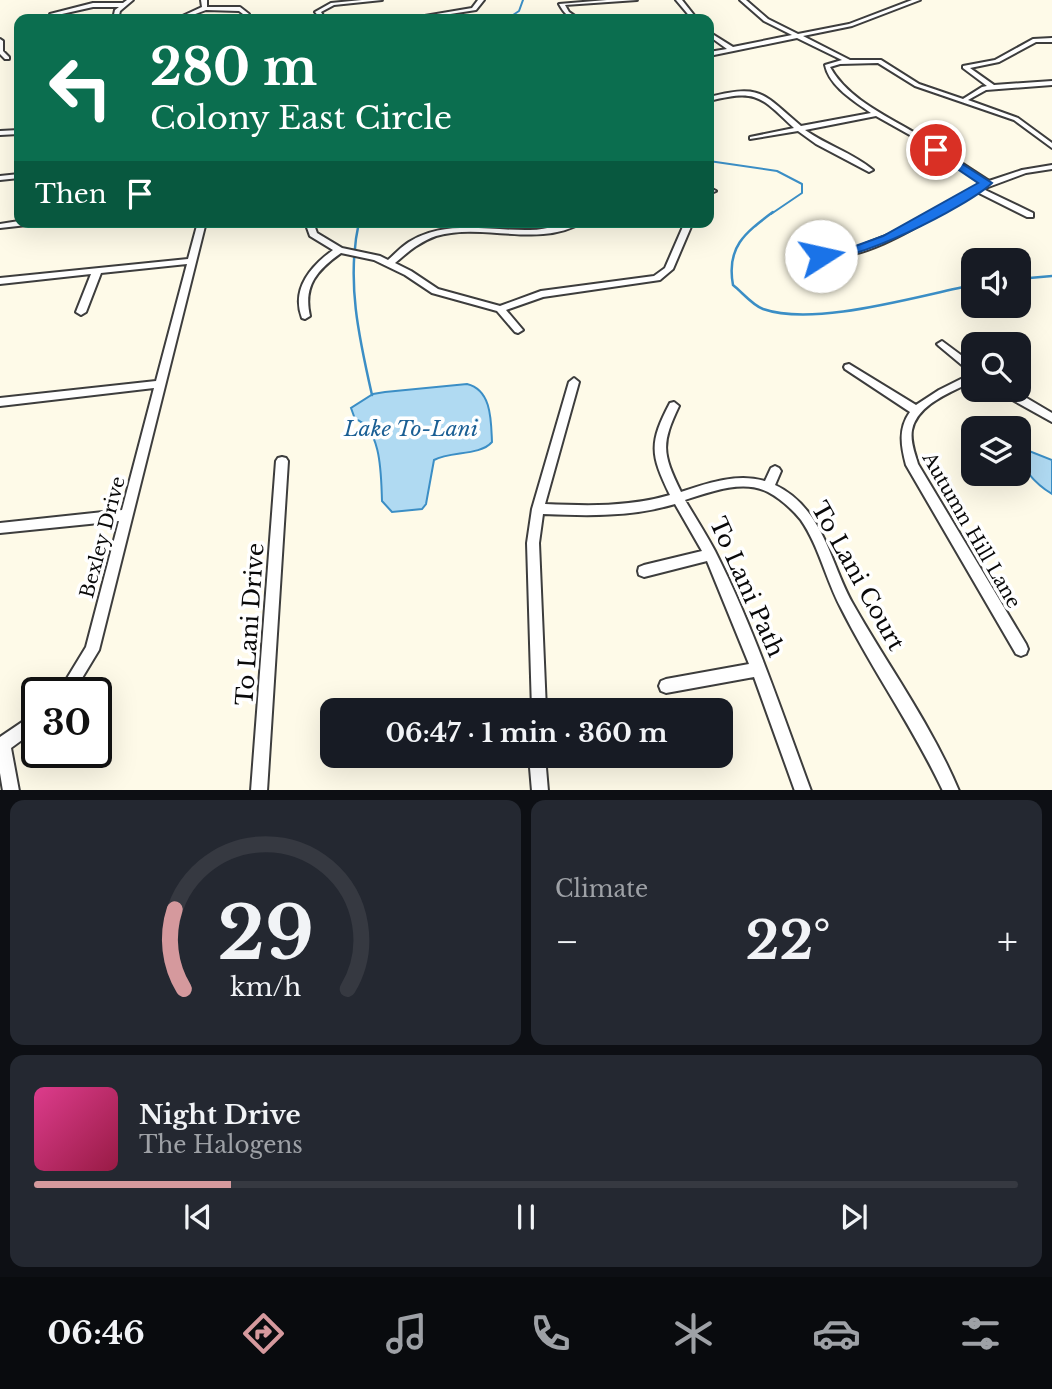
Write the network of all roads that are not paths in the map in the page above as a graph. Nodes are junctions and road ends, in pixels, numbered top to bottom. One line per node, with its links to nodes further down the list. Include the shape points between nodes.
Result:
1 (130, 0): 9 (street)
2 (204, 0): 10 (street)
3 (379, 0): 15 (street, via 324,7)
4 (481, 0): 16 (street, via 474,9)
5 (631, 0): 17 (street, via 562,4)
6 (680, 0): 18 (street)
7 (743, 0): 19 (street, via 766,20)
8 (917, 0): 19 (street, via 872,18)
9 (124, 5): 11 (street, via 93,5); 12 (street)
10 (205, 8): 13 (street); 14 (street, via 240,9)
11 (53, 14)
12 (117, 14)
13 (190, 14)
14 (246, 14)
15 (319, 14)
16 (442, 14)
17 (569, 14)
18 (691, 14)
19 (801, 35): 23 (street); 26 (street)
20 (714, 37): 23 (street)
21 (1052, 40): 28 (street, via 1035,40 997,61 965,67)
22 (0, 41): 25 (street)
23 (733, 50): 24 (street)
24 (714, 53)
25 (3, 59)
26 (848, 61): 32 (street, via 879,61 916,85); 33 (street, via 830,64 827,70)
27 (1052, 83): 28 (street)
28 (992, 87): 32 (street, via 977,90)
29 (761, 88): 30 (street)
30 (752, 94): 31 (street); 34 (street, via 772,101)
31 (714, 98)
32 (963, 101): 38 (street, via 1016,120)
33 (878, 113): 34 (street); 37 (street)
34 (798, 128): 36 (street); 40 (street)
35 (950, 132): 37 (street)
36 (752, 138)
37 (921, 139): 41 (street)
38 (1052, 146)
39 (1052, 167): 41 (street, via 1021,170)
40 (869, 170)
41 (987, 183): 42 (street)
42 (977, 189): 43 (street); 49 (street, via 888,238)
43 (1030, 215)
44 (200, 228): 50 (street, Bexley Drive)
45 (311, 228): 48 (street)
46 (556, 228): 51 (street, via 443,232 409,246)
47 (686, 228): 54 (street, via 669,270 657,278 541,294)
48 (339, 250): 51 (street); 56 (street, via 308,281 300,302)
49 (821, 256)
50 (192, 261): 52 (street); 62 (street, Bexley Drive)
51 (390, 263): 54 (street, via 435,291)
52 (97, 271): 53 (street); 55 (street)
53 (0, 281)
54 (500, 309): 57 (street)
55 (81, 312)
56 (305, 316)
57 (518, 330)
58 (942, 344): 59 (street)
59 (961, 359)
60 (849, 367): 67 (street)
61 (574, 382): 73 (street)
62 (161, 384): 64 (street); 74 (street, Bexley Drive)
63 (961, 384): 67 (street)
64 (0, 402)
65 (1025, 402): 68 (street)
66 (674, 405): 72 (street, To Lani Path, via 659,448)
67 (914, 409): 78 (street, Autumn Hill Lane, via 905,435 912,465)
68 (1052, 418)
69 (282, 461): 87 (street, To Lani Drive)
70 (775, 471): 71 (street)
71 (769, 486): 72 (street, via 729,483); 90 (street, To Lani Court, via 806,519 845,602 931,745)
72 (679, 497): 73 (street, via 615,510); 76 (street, To Lani Path)
73 (538, 509): 82 (street, via 533,543)
74 (127, 515): 75 (street); 80 (street, Bexley Drive, via 92,650)
75 (0, 528)
76 (710, 555): 77 (street); 79 (street, To Lani Path)
77 (644, 571)
78 (1021, 649)
79 (759, 669): 81 (street); 89 (street, To Lani Path)
80 (75, 677)
81 (666, 686)
82 (539, 698)
83 (21, 731): 84 (street)
84 (2, 746): 86 (street)
85 (538, 768): 88 (street)
86 (12, 790)
87 (259, 790)
88 (540, 790)
89 (803, 790)
90 (951, 790)

